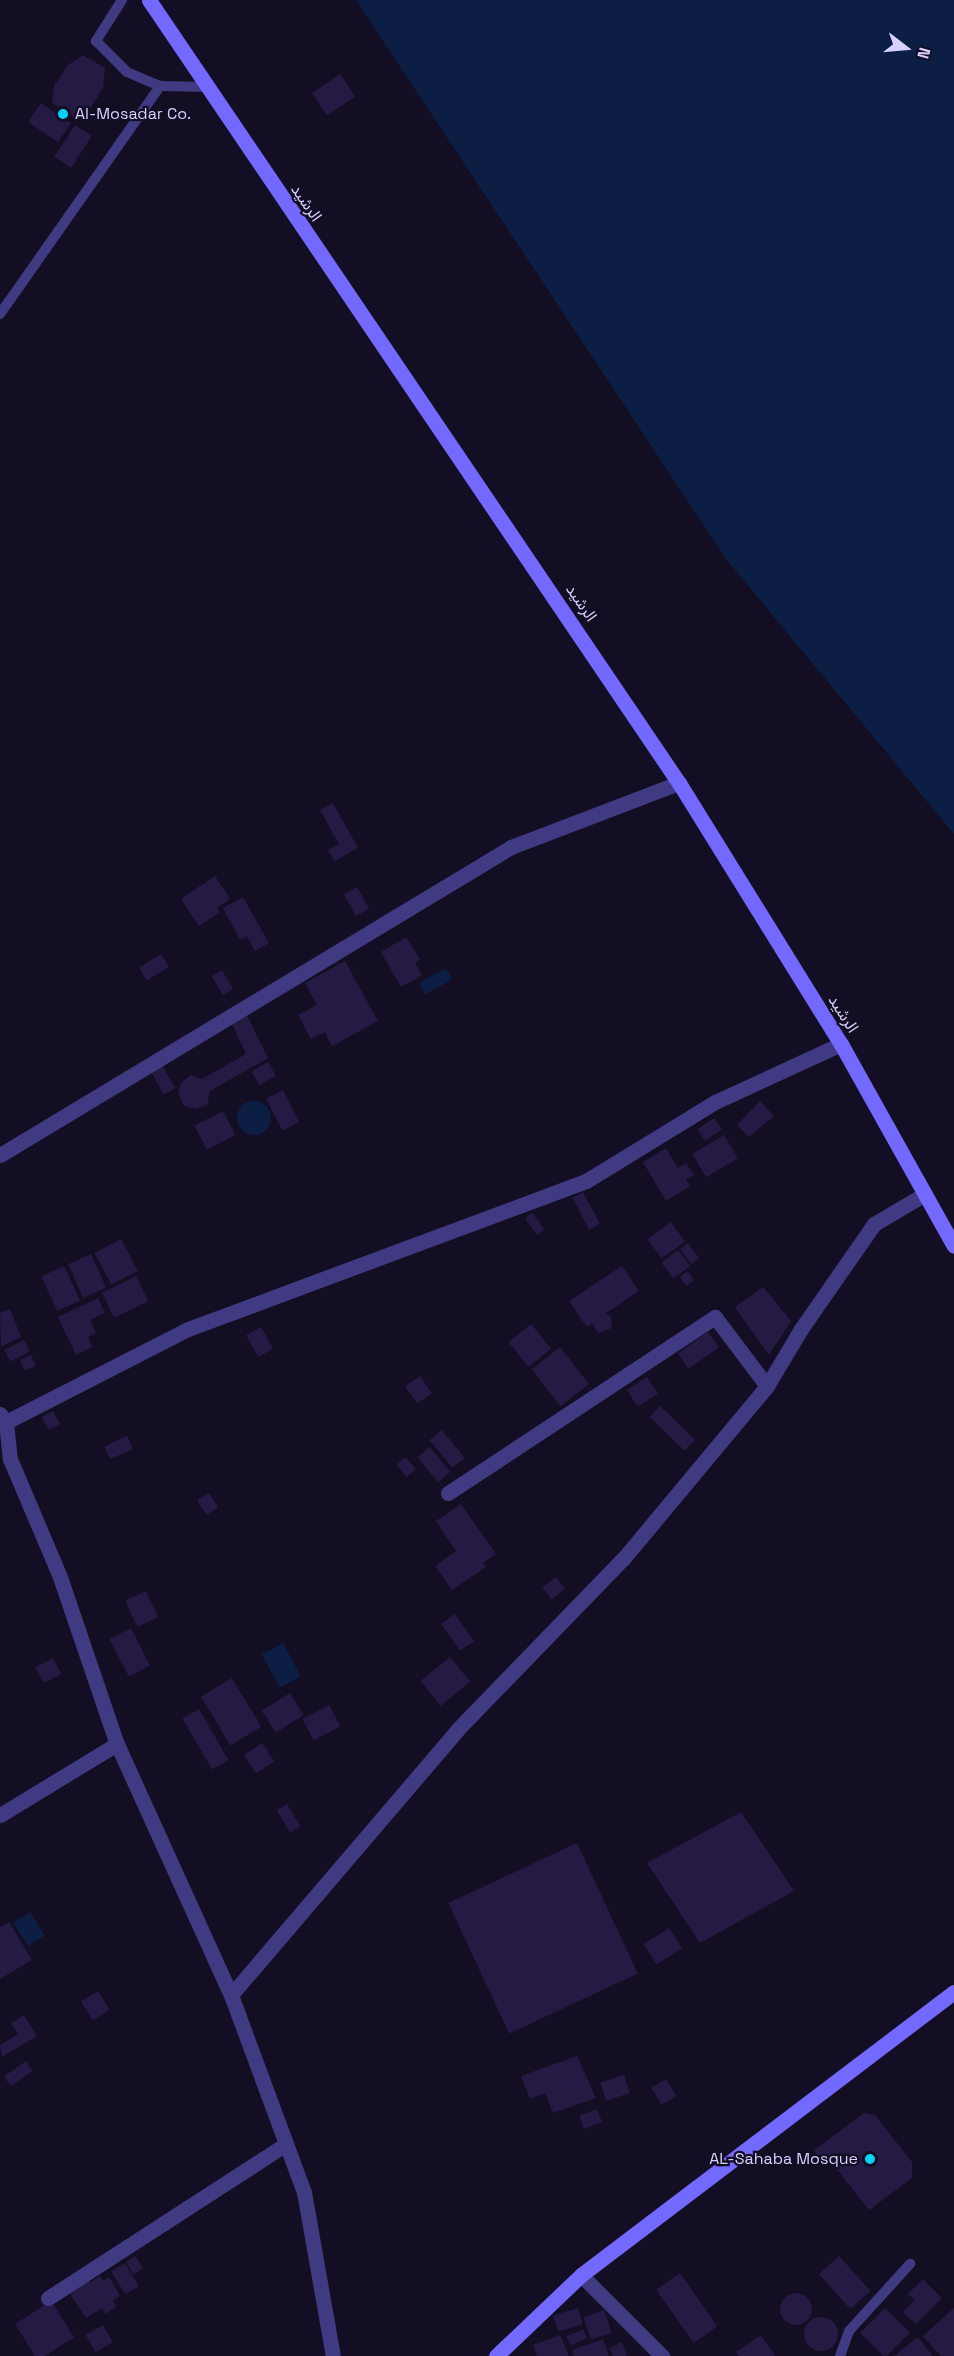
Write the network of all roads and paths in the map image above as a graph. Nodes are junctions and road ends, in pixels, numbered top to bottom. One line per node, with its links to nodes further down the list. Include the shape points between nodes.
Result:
1 (122, 0): 3 (lane, via 96,41 127,72)
2 (149, 0): 4 (main road, الرشيد)
3 (160, 86): 4 (lane); 5 (lane)
4 (206, 87): 6 (main road, الرشيد)
5 (0, 314)
6 (679, 783): 7 (main road, الرشيد); 8 (street, via 512,848)
7 (841, 1044): 9 (main road, الرشيد); 12 (street, via 715,1102 586,1181 188,1329)
8 (0, 1155)
9 (925, 1194): 10 (main road, الرشيد); 11 (street, via 874,1224 801,1329)
10 (954, 1246)
11 (767, 1386): 14 (street, via 715,1317); 18 (street, via 623,1558 457,1730)
12 (3, 1418): 13 (street)
13 (5, 1462): 15 (street, via 60,1577)
14 (448, 1493)
15 (117, 1744): 16 (street); 18 (street)
16 (0, 1815)
17 (954, 1992): 21 (main road)
18 (231, 1995): 19 (street)
19 (286, 2144): 22 (street); 24 (street, via 304,2193)
20 (910, 2264): 26 (lane, via 849,2331)
21 (581, 2275): 23 (street); 25 (main road)
22 (48, 2298)
23 (655, 2353)
24 (333, 2356)
25 (496, 2356)
26 (840, 2356)

